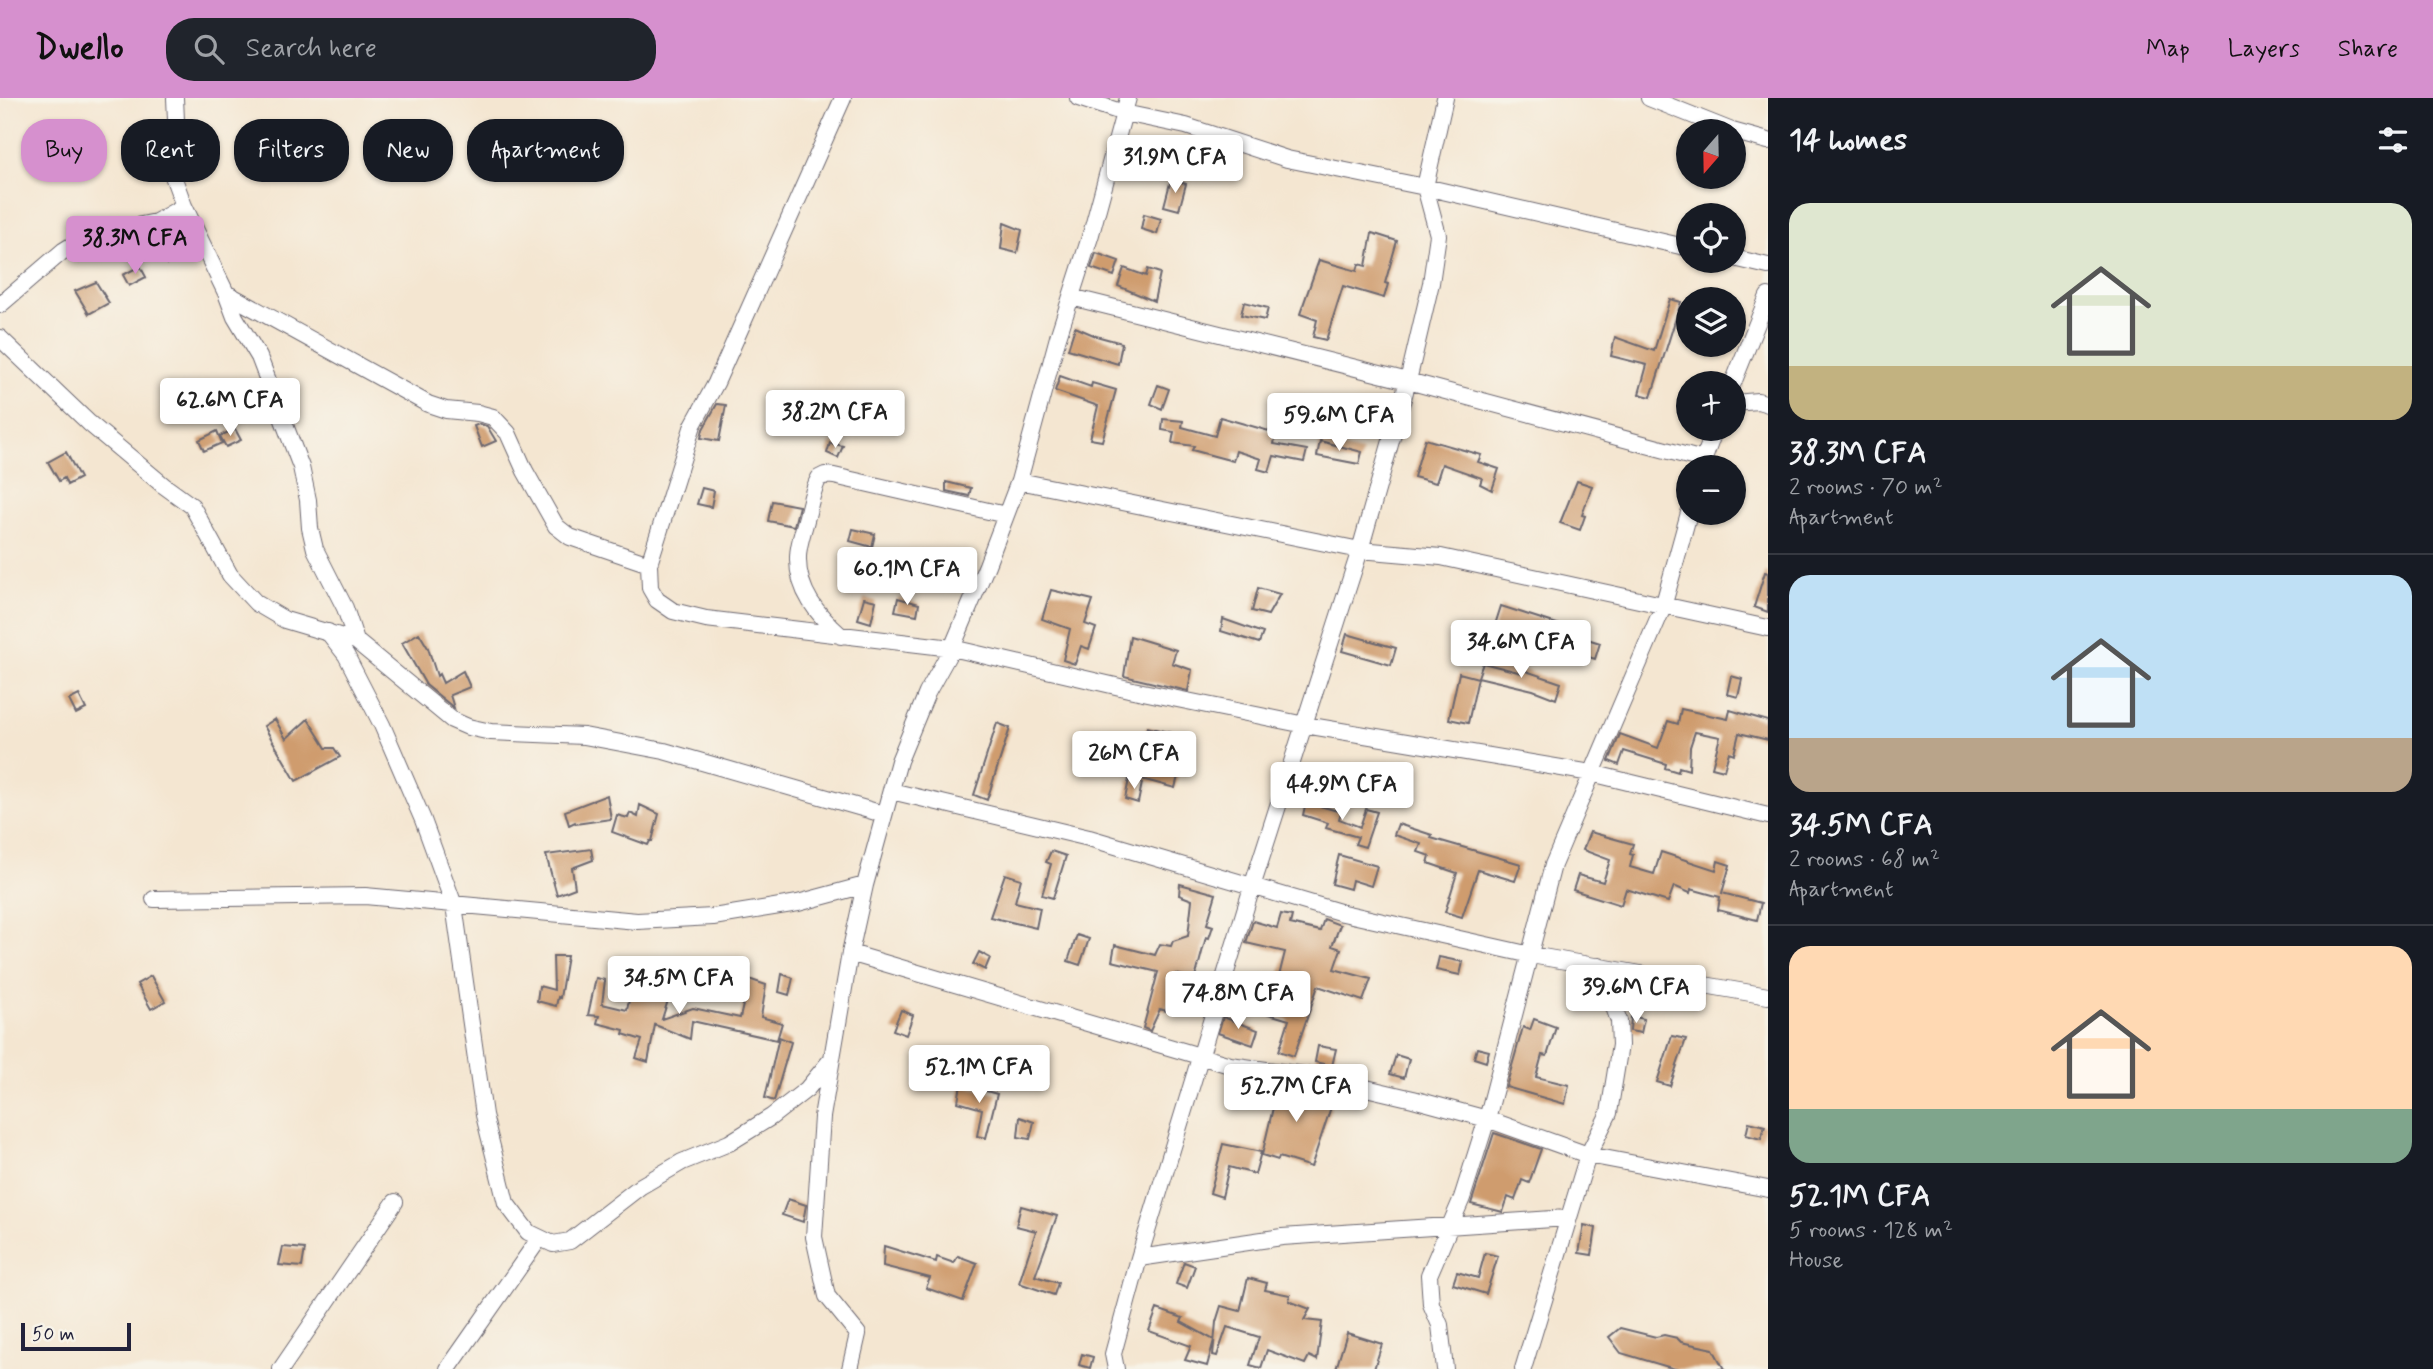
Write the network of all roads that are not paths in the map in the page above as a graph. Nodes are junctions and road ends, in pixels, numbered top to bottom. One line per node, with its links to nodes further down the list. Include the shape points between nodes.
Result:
1 (843, 98): 27 (street, via 693,425)
2 (1078, 98): 6 (street)
3 (1445, 98): 8 (street)
4 (1649, 98): 7 (street)
5 (173, 99): 9 (street, via 173,176)
6 (1126, 105): 8 (street, via 1287,159); 15 (street)
7 (1768, 141)
8 (1424, 187): 10 (street); 19 (street, via 1438,235 1432,283)
9 (184, 206): 13 (street); 16 (street, via 156,222 79,241)
10 (1676, 245)
11 (1746, 261): 12 (street)
12 (1768, 266)
13 (226, 293): 27 (street, via 428,404 493,417 508,433 556,526 570,537); 32 (street, via 234,317 259,357 301,467 315,549)
14 (1768, 296): 18 (street)
15 (1072, 297): 19 (street); 23 (street)
16 (0, 306)
17 (0, 338): 30 (street, via 89,423 192,506 230,575 256,603 285,620)
18 (1738, 371)
19 (1408, 381): 22 (street); 26 (street)
20 (1746, 402): 21 (street)
21 (1768, 404)
22 (1676, 457)
23 (1019, 481): 24 (street); 26 (street)
24 (1006, 515): 31 (street, via 834,476 820,478 798,555 799,573 818,615); 33 (street)
25 (1686, 525): 28 (street)
26 (1360, 550): 28 (street, via 1441,557); 34 (street)
27 (649, 564): 31 (street, via 650,588 657,600 673,611)
28 (1663, 607): 29 (street); 35 (street)
29 (1768, 628)
30 (328, 632): 32 (street); 42 (street, via 346,655 382,725)
31 (841, 636): 33 (street)
32 (356, 641): 37 (street, via 440,712 468,727 584,736 664,751)
33 (951, 648): 34 (street); 36 (street, via 927,693)
34 (1305, 725): 35 (street); 40 (street)
35 (1591, 773): 38 (street); 44 (street, via 1553,865)
36 (891, 791): 37 (street); 40 (street, via 1089,838)
37 (883, 814): 39 (street)
38 (1768, 816)
39 (865, 885): 42 (street, via 798,903 637,921); 43 (street)
40 (1252, 887): 44 (street); 47 (street)
41 (154, 899): 42 (street, via 365,896)
42 (454, 905): 55 (street, via 484,1115 506,1203 519,1223)
43 (850, 953): 47 (street); 48 (street)
44 (1531, 955): 45 (street); 49 (street)
45 (1599, 966): 46 (street); 50 (street, via 1619,1021 1620,1045 1609,1113)
46 (1768, 996)
47 (1200, 1057): 49 (street, via 1319,1077); 56 (street)
48 (832, 1059): 55 (street, via 807,1089 729,1143 682,1162 641,1186 569,1241 553,1244); 59 (street, via 822,1117 814,1237 827,1296 858,1334)
49 (1487, 1119): 50 (street); 54 (street)
50 (1588, 1155): 51 (street); 53 (street)
51 (1768, 1189)
52 (395, 1202): 57 (street)
53 (1567, 1218): 54 (street); 62 (street)
54 (1449, 1226): 56 (street, via 1282,1237); 61 (street, via 1429,1275)
55 (539, 1239): 58 (street)
56 (1139, 1258): 60 (street, via 1114,1354)
57 (281, 1369)
58 (448, 1369)
59 (850, 1369)
60 (1116, 1369)
61 (1445, 1369)
62 (1523, 1369)

